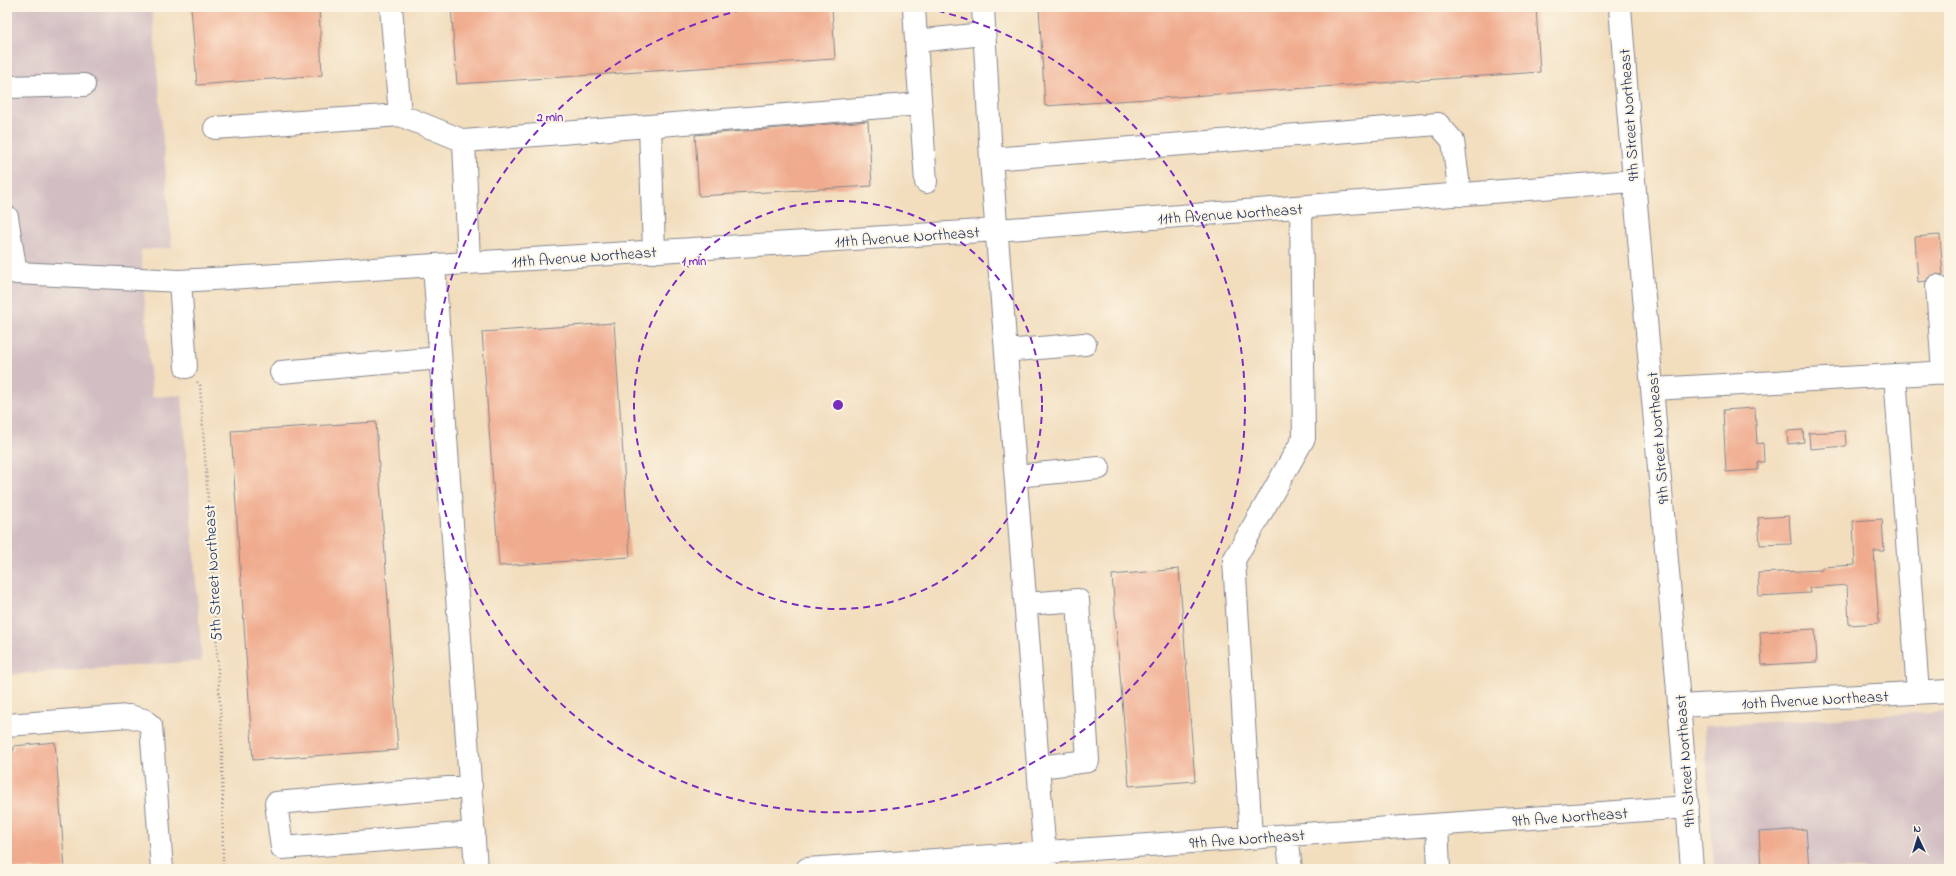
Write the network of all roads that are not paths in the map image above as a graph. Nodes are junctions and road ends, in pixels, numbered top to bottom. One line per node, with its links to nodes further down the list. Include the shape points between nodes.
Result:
1 (391, 7): 10 (street)
2 (914, 7): 6 (street)
3 (983, 7): 5 (street)
4 (1620, 7): 15 (street, 9th Street Northeast)
5 (984, 34): 6 (street); 14 (street)
6 (916, 41): 9 (street)
7 (84, 85): 8 (street)
8 (7, 88)
9 (920, 104): 11 (street); 16 (street)
10 (400, 114): 12 (street); 13 (street)
11 (650, 126): 13 (street); 21 (street)
12 (215, 128)
13 (464, 141): 22 (street)
14 (991, 159): 17 (street, via 1438,124 1452,141); 20 (street)
15 (1633, 181): 17 (street, 11th Avenue Northeast); 33 (street, 9th Street Northeast)
16 (926, 182)
17 (1460, 195): 18 (street, 11th Avenue Northeast)
18 (1300, 208): 20 (street, 11th Avenue Northeast); 47 (street, via 1304,438 1234,560)
19 (7, 217): 24 (street, 11th Avenue Northeast, via 16,273)
20 (997, 230): 21 (street, 11th Avenue Northeast); 27 (street)
21 (654, 252): 22 (street, 11th Avenue Northeast)
22 (469, 263): 23 (street, 11th Avenue Northeast)
23 (434, 265): 24 (street, 11th Avenue Northeast); 28 (street)
24 (180, 281): 29 (street)
25 (1937, 286): 31 (street)
26 (1085, 344): 27 (street)
27 (1006, 351): 35 (street)
28 (440, 358): 30 (street); 42 (street)
29 (186, 367)
30 (281, 372)
31 (1946, 373): 32 (street)
32 (1895, 376): 33 (street); 38 (street)
33 (1653, 389): 39 (street, 9th Street Northeast)
34 (1099, 468): 35 (street)
35 (1016, 476): 36 (street)
36 (1026, 604): 41 (street); 41 (street, via 1078,600 1088,761)
37 (1949, 691): 38 (street, 10th Avenue Northeast)
38 (1918, 693): 39 (street, 10th Avenue Northeast)
39 (1680, 706): 43 (street, 9th Street Northeast)
40 (7, 725): 49 (street, via 129,716 144,720 151,726)
41 (1039, 767): 48 (street)
42 (471, 786): 45 (street); 45 (street, via 276,803 282,848)
43 (1688, 807): 44 (street, 9th Ave Northeast); 54 (street, 9th Street Northeast)
44 (1437, 825): 46 (street, 9th Ave Northeast); 53 (street)
45 (474, 833): 50 (street)
46 (1287, 835): 47 (street, 9th Ave Northeast); 52 (street)
47 (1251, 837): 48 (street, 9th Ave Northeast)
48 (1046, 861): 51 (street, 9th Ave Northeast)
49 (162, 869)
50 (476, 869)
51 (807, 869)
52 (1291, 869)
53 (1439, 869)
54 (1692, 869)

